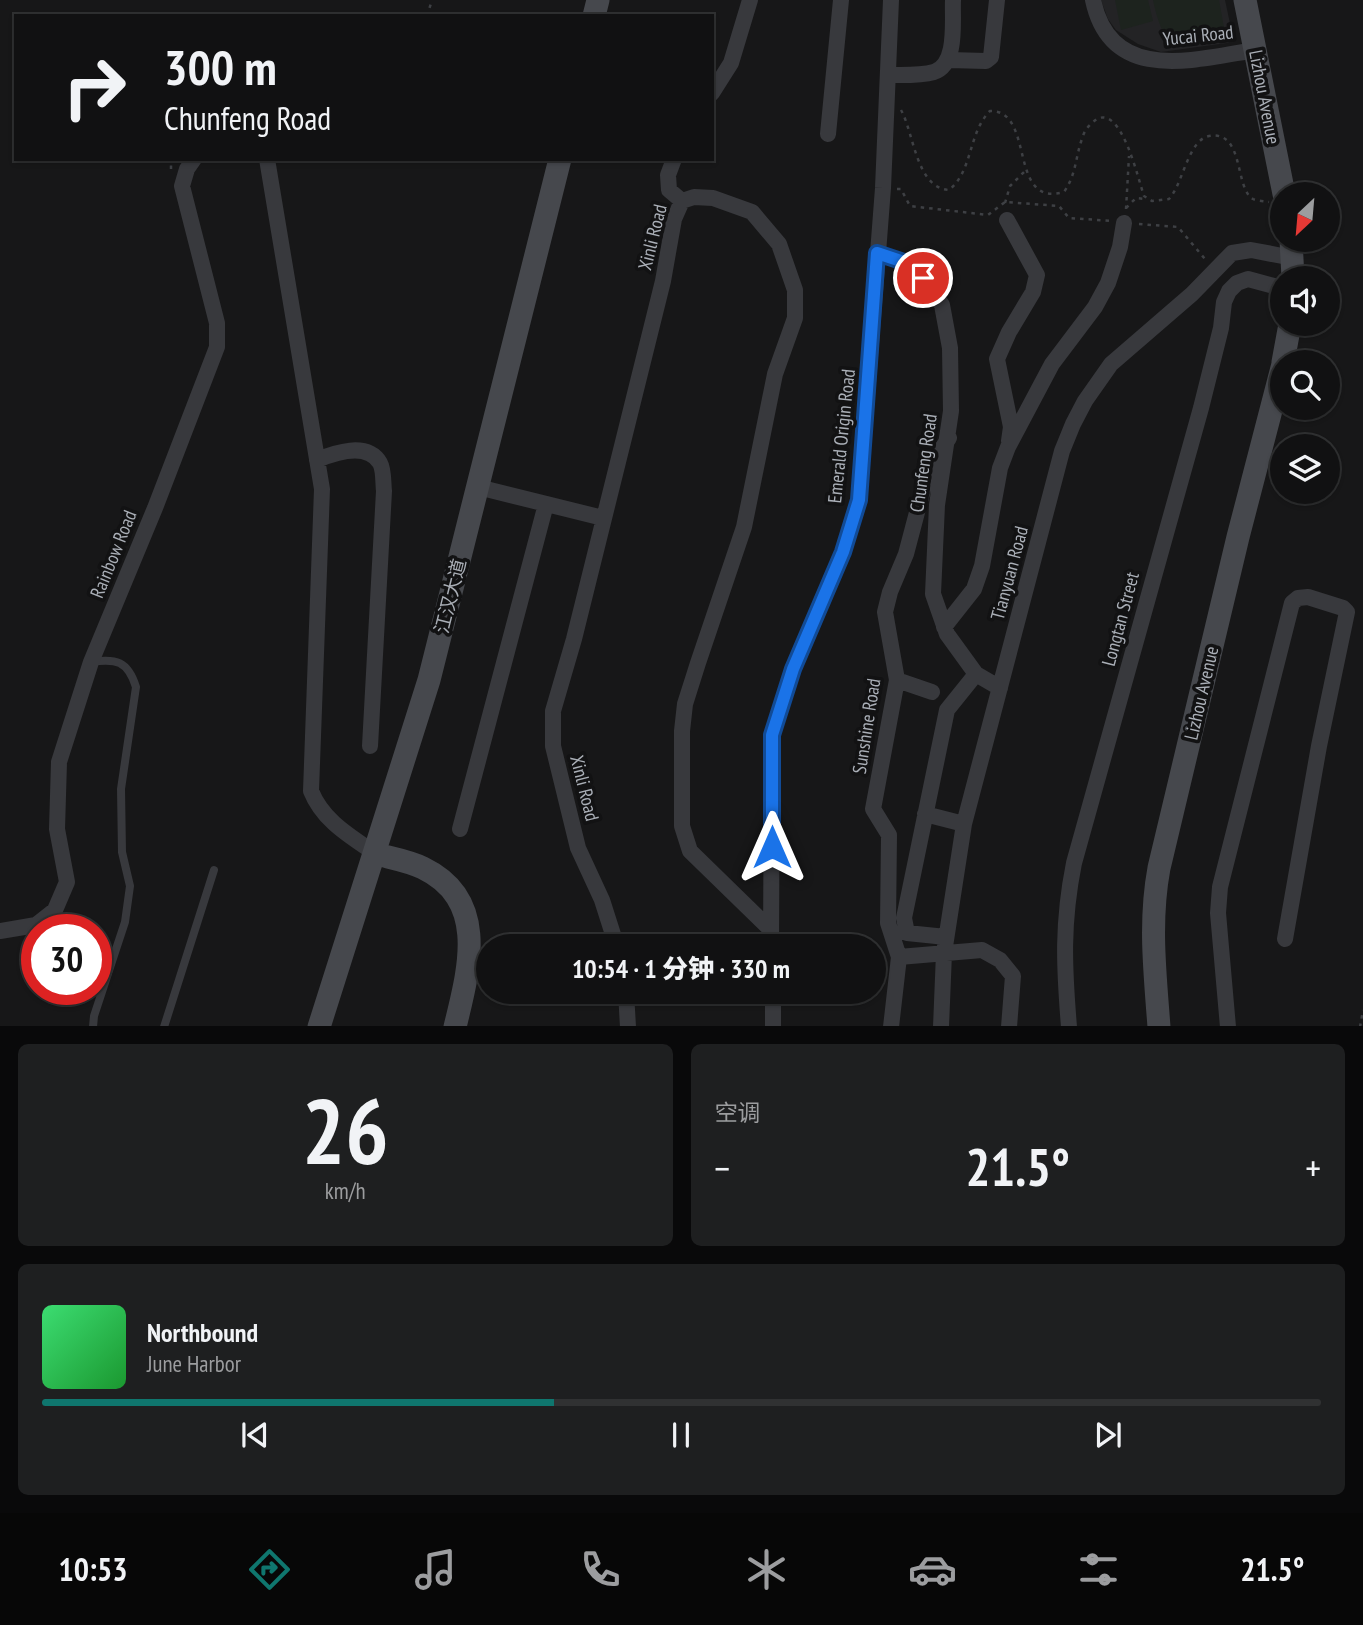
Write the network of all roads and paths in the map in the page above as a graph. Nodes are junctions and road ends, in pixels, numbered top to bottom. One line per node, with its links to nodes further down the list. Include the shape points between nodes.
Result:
1 (750, 0): 11 (street, via 731,63)
2 (841, 0): 13 (street)
3 (891, 0): 10 (street, Emerald Origin Road)
4 (953, 0): 9 (street)
5 (997, 0): 9 (street, via 991,57 986,61)
6 (1093, 0): 8 (street, Yucai Road, via 1098,19 1114,43 1140,57 1170,62)
7 (1245, 0): 8 (main road, Lizhou Avenue)
8 (1255, 50): 20 (main road, Lizhou Avenue)
9 (949, 60): 10 (street, via 932,73)
10 (888, 75): 12 (street, Emerald Origin Road)
11 (714, 90)
12 (887, 100): 19 (path, via 903,113 923,171 941,190 948,190 960,179 982,119 990,111 1007,117 1013,125); 21 (street, Emerald Origin Road)
13 (828, 134)
14 (1129, 153): 19 (path, via 1118,125 1100,117 1083,135 1074,177 1064,192 1039,192); 24 (path, via 1144,196); 26 (path)
15 (193, 161): 40 (street, Rainbow Road, via 182,186 217,323 216,347)
16 (267, 161): 35 (street)
17 (560, 161): 36 (main road, 江汉大道)
18 (673, 161): 23 (street, via 669,190)
19 (1027, 169): 25 (path, via 1010,186)
20 (1277, 182)
21 (883, 188): 25 (path, via 901,189 910,206 988,215); 28 (street, Emerald Origin Road)
22 (1270, 199): 24 (path, via 1254,200 1248,194 1229,142 1208,136 1193,147 1177,191 1169,200)
23 (682, 201): 38 (street, Xinli Road); 53 (street, Xinli Road, via 713,198 752,212 779,244 795,290 795,318 775,374 750,502 688,694 682,731 681,826 690,851)
24 (1152, 201): 26 (path, via 1130,201)
25 (1005, 202): 26 (path, via 1059,206 1069,218); 27 (path)
26 (1125, 215): 30 (path, via 1178,227); 34 (street, via 1108,284 1052,364)
27 (1007, 220): 34 (street, via 1037,275 1033,292 997,359 1010,426)
28 (877, 253): 33 (street, Chunfeng Road, via 904,262 923,278 942,305 950,348); 54 (street, Emerald Origin Road, via 859,500 772,735)
29 (1292, 259): 30 (street, Tianyuan Road, via 1251,250 1232,253)
30 (1214, 270): 43 (street, Tianyuan Road, via 1111,364 1073,424)
31 (1270, 285): 69 (street, Longtan Street, via 1248,279 1237,283 1224,302 1201,408 1074,863 1066,903 1064,957)
32 (1270, 413): 70 (main road, Lizhou Avenue, via 1157,881 1152,948)
33 (949, 438): 39 (street, Chunfeng Road, via 936,505 933,594); 42 (street, Sunshine Road, via 929,467 906,554 887,602)
34 (1008, 447): 39 (street, via 974,589)
35 (317, 460): 45 (street, via 348,450 374,457 381,464); 49 (street, via 322,489 311,791 335,826)
36 (478, 487): 37 (street); 49 (main road, 江汉大道, via 429,680)
37 (546, 504): 38 (street); 48 (street)
38 (603, 518): 52 (street, Xinli Road, via 553,711 553,746 578,848)
39 (944, 627): 41 (street, Chunfeng Road)
40 (91, 662): 51 (street, Rainbow Road, via 59,762 57,829 67,882 55,910 36,925); 60 (lane, via 110,659 121,664 132,673 136,687 121,789 122,852 130,886 127,910)
41 (976, 674): 43 (street, Chunfeng Road); 46 (street, via 947,709)
42 (897, 680): 44 (street); 57 (street, Sunshine Road, via 873,808 889,835 888,923)
43 (1000, 688): 47 (street, Tianyuan Road)
44 (932, 692)
45 (370, 746)
46 (925, 814): 47 (street); 56 (street, via 905,926 907,933)
47 (964, 824): 56 (street, Tianyuan Road)
48 (460, 830)
49 (376, 854): 62 (main road, 江汉大道); 63 (main road, via 434,874 458,898 467,916 468,975)
50 (214, 870): 61 (lane)
51 (0, 931)
52 (613, 934)
53 (767, 934)
54 (771, 934)
55 (1285, 939): 71 (street, via 1346,612 1308,597 1292,603 1220,887)
56 (945, 945): 57 (street); 67 (street, Tianyuan Road); 68 (street, via 982,950 1000,960 1013,975)
57 (899, 957): 66 (street, Sunshine Road)
58 (627, 1004): 64 (street)
59 (773, 1004): 65 (street)
60 (93, 1026)
61 (164, 1026)
62 (319, 1026)
63 (455, 1026)
64 (628, 1026)
65 (773, 1026)
66 (891, 1026)
67 (941, 1026)
68 (1009, 1026)
69 (1069, 1026)
70 (1159, 1026)
71 (1227, 1026)

